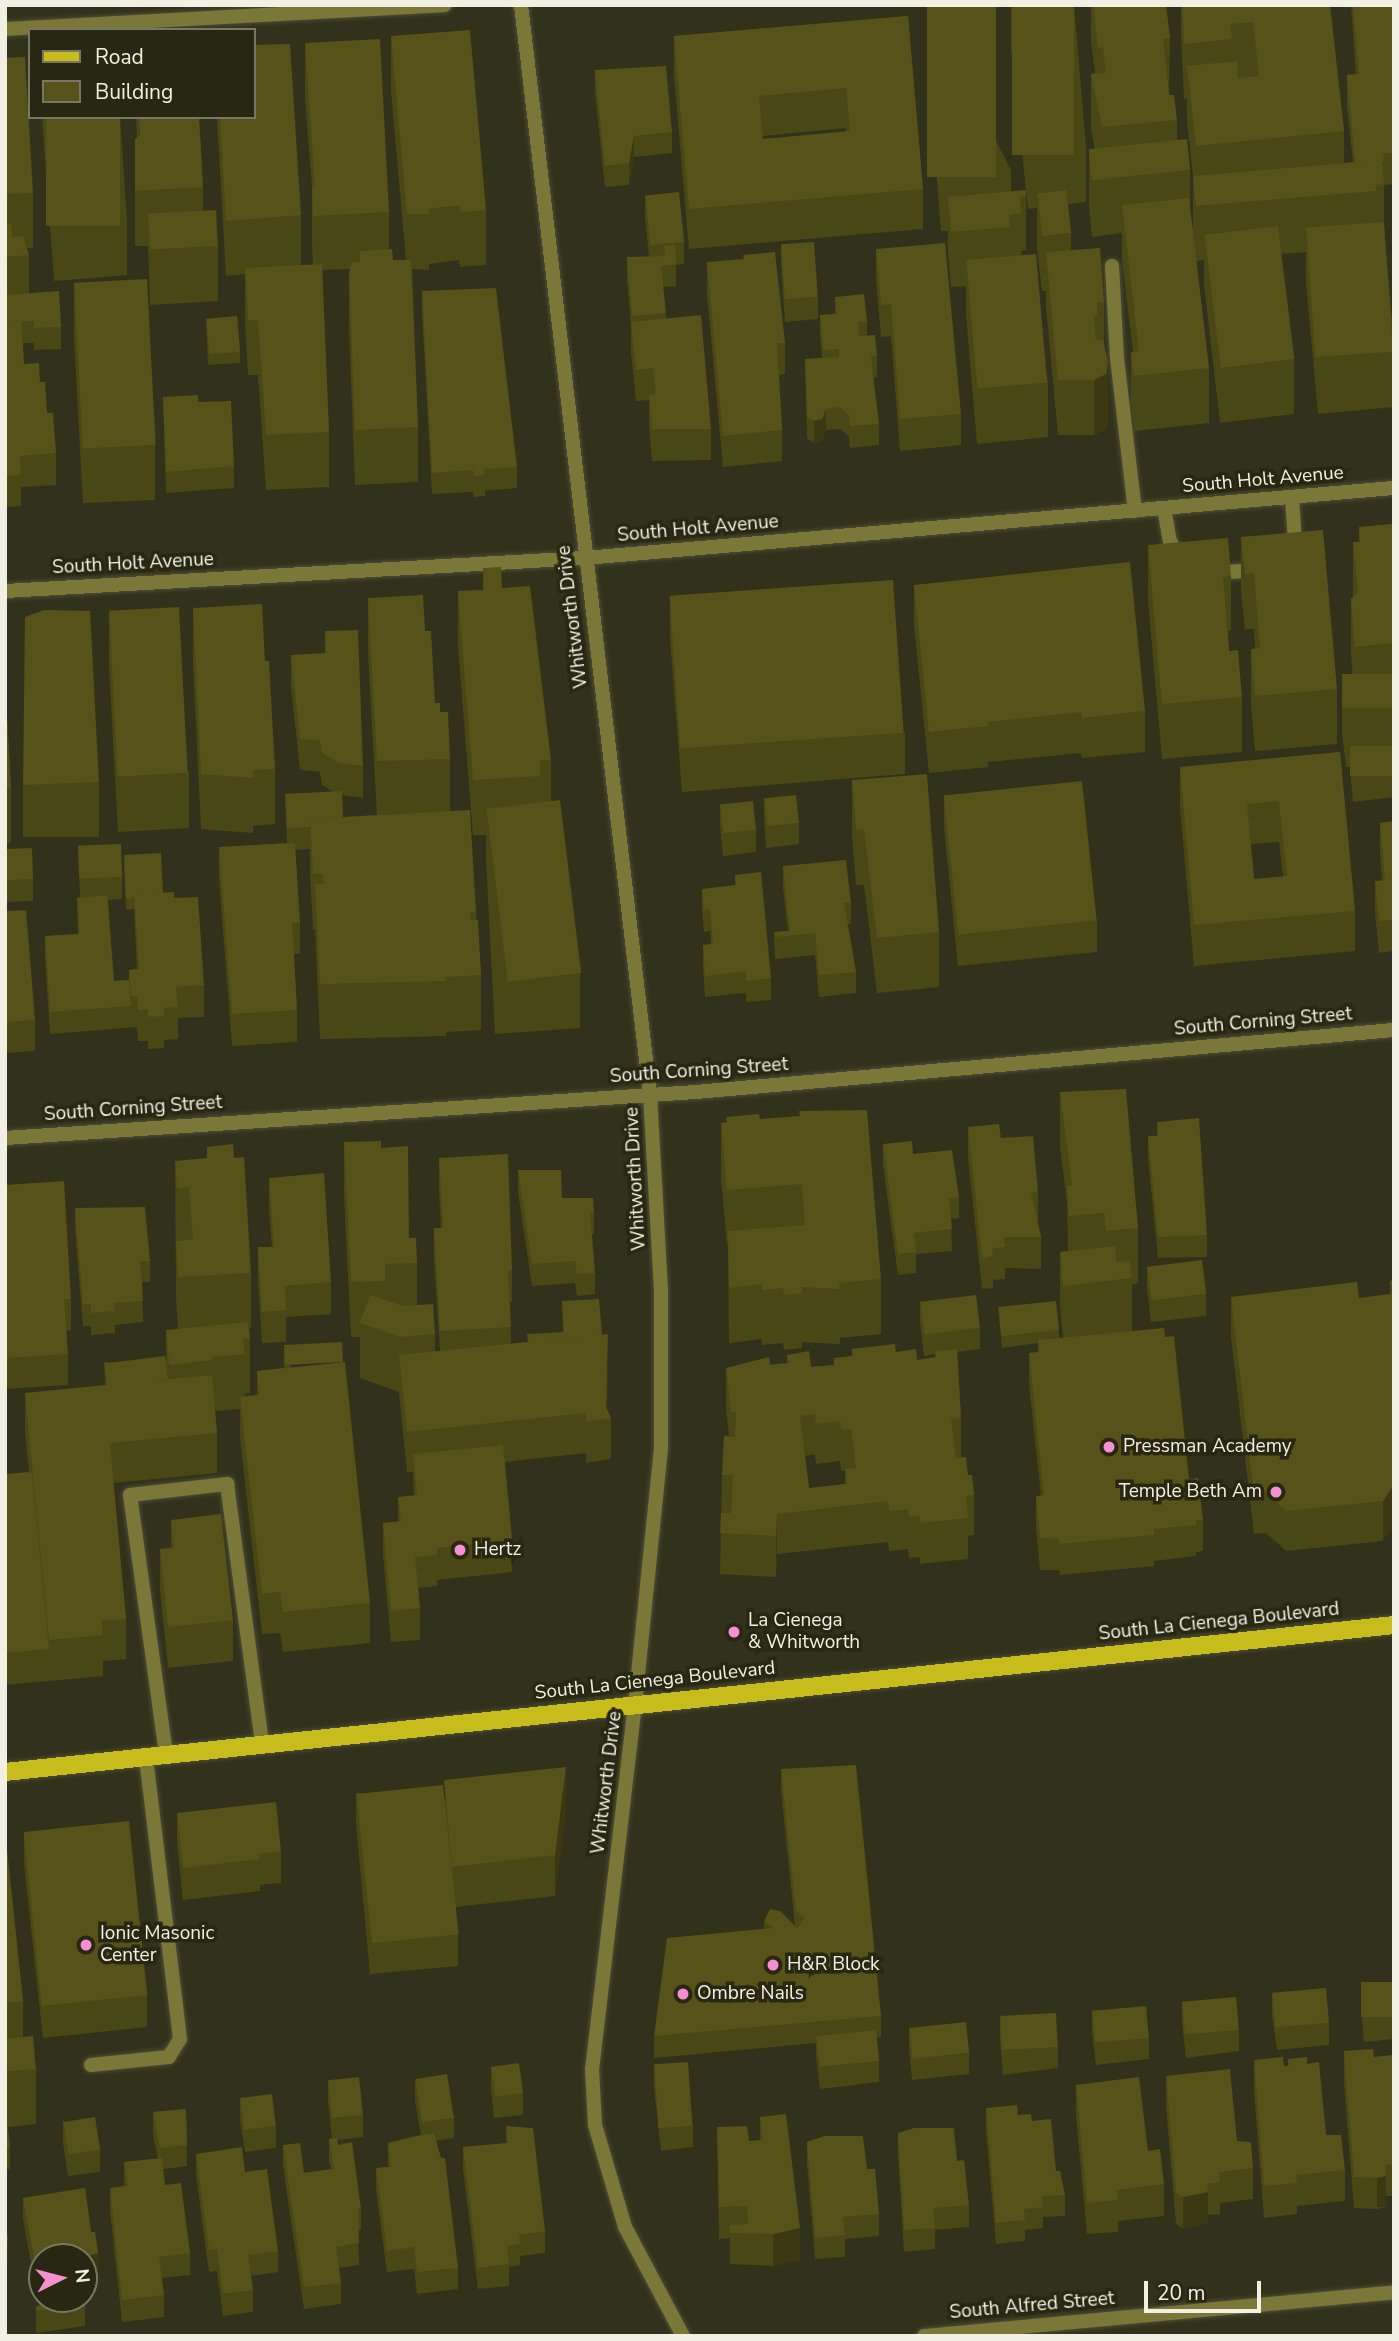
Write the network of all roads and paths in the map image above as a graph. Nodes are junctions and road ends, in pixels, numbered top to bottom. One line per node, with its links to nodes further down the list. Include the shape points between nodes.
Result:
1 (444, 5): 3 (street)
2 (521, 5): 9 (street, Whitworth Drive)
3 (5, 29)
4 (1112, 266): 8 (street, via 1117,358)
5 (1394, 488): 6 (street, South Holt Avenue)
6 (1292, 497): 7 (street, South Holt Avenue); 7 (street, via 1295,543 1283,557 1254,572 1229,575 1206,572 1182,560 1170,541)
7 (1164, 508): 8 (street, South Holt Avenue)
8 (1135, 511): 9 (street, South Holt Avenue)
9 (585, 558): 10 (street, South Holt Avenue); 12 (street, Whitworth Drive)
10 (5, 591)
11 (1394, 1030): 12 (street, South Corning Street)
12 (650, 1094): 13 (street, South Corning Street); 15 (street, Whitworth Drive, via 661,1289 661,1448)
13 (5, 1138)
14 (1394, 1625): 15 (main road, South La Cienega Boulevard)
15 (635, 1704): 16 (main road, South La Cienega Boulevard); 22 (street, Whitworth Drive, via 593,2069 595,2125 625,2227)
16 (261, 1742): 17 (main road, South La Cienega Boulevard); 17 (street, via 227,1484 130,1495)
17 (166, 1754): 18 (main road, South La Cienega Boulevard)
18 (146, 1756): 19 (main road, South La Cienega Boulevard); 20 (street, via 180,2039 169,2057)
19 (5, 1772)
20 (91, 2065)
21 (1394, 2292): 23 (street, South Alfred Street)
22 (683, 2336)
23 (924, 2336)

